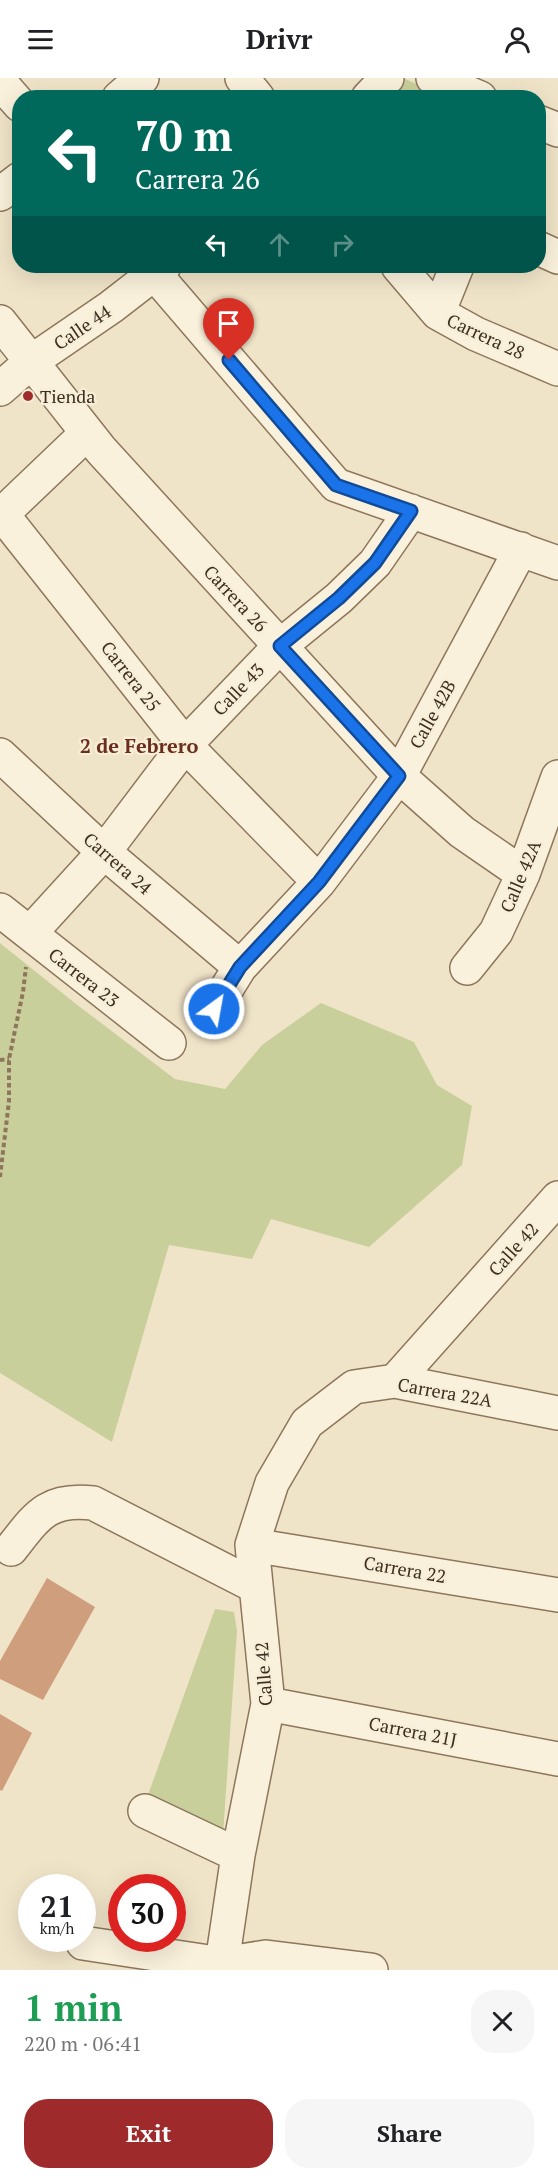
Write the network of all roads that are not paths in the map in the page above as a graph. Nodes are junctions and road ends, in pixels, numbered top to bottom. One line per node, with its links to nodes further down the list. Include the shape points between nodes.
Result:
1 (142, 78): 6 (street)
2 (242, 78): 7 (street)
3 (387, 78): 8 (street)
4 (433, 78): 9 (street)
5 (0, 82): 10 (street)
6 (128, 90)
7 (252, 90)
8 (376, 90)
9 (461, 90)
10 (12, 96)
11 (12, 184): 12 (street)
12 (0, 194)
13 (149, 273): 19 (street, Calle 44, via 111,307)
14 (159, 273): 23 (street, via 336,485)
15 (404, 273): 17 (street, Carrera 28)
16 (454, 273): 17 (street)
17 (438, 313): 20 (street, Carrera 28)
18 (0, 322): 19 (street, Carrera 26)
19 (32, 361): 21 (street, Calle 44); 22 (street, Carrera 26)
20 (558, 369)
21 (0, 389)
22 (86, 434): 24 (street); 27 (street, Carrera 26)
23 (411, 511): 25 (street); 27 (street, Calle 43, via 375,563)
24 (1, 515): 28 (street, Carrera 25)
25 (521, 549): 26 (street); 30 (street, Calle 42B)
26 (558, 563)
27 (280, 646): 28 (street, Calle 43); 30 (street, Carrera 26)
28 (185, 745): 32 (street, Calle 43); 34 (street, Carrera 25)
29 (0, 755): 32 (street, Carrera 24)
30 (399, 776): 33 (street, Carrera 26, via 462,831); 34 (street, Calle 42B)
31 (558, 777): 33 (street, Calle 42A)
32 (104, 852): 36 (street, Calle 43); 37 (street, Carrera 24)
33 (523, 874): 38 (street, Calle 42A, via 496,932)
34 (319, 882): 37 (street, Calle 42B)
35 (0, 910): 36 (street, Carrera 23)
36 (30, 933): 40 (street, Carrera 23)
37 (240, 967): 39 (street, Calle 42B)
38 (467, 968)
39 (214, 1009)
40 (169, 1044)
41 (558, 1198): 42 (street, Calle 42)
42 (395, 1381): 43 (street, Carrera 22A); 44 (street, Carrera 22A, via 354,1387)
43 (558, 1413)
44 (307, 1423): 45 (street, Calle 42, via 272,1483)
45 (252, 1545): 47 (street, Calle 42); 48 (street, Carrera 22)
46 (11, 1549): 47 (street, via 46,1510 71,1501 93,1503)
47 (255, 1586): 49 (street, Calle 42)
48 (558, 1595)
49 (268, 1704): 50 (street, Carrera 21J); 52 (street, Calle 42)
50 (558, 1759)
51 (145, 1811): 52 (street)
52 (238, 1855): 54 (street, Calle 42)
53 (96, 1945): 54 (street)
54 (228, 1968): 55 (street, via 266,1957)
55 (371, 1970)

